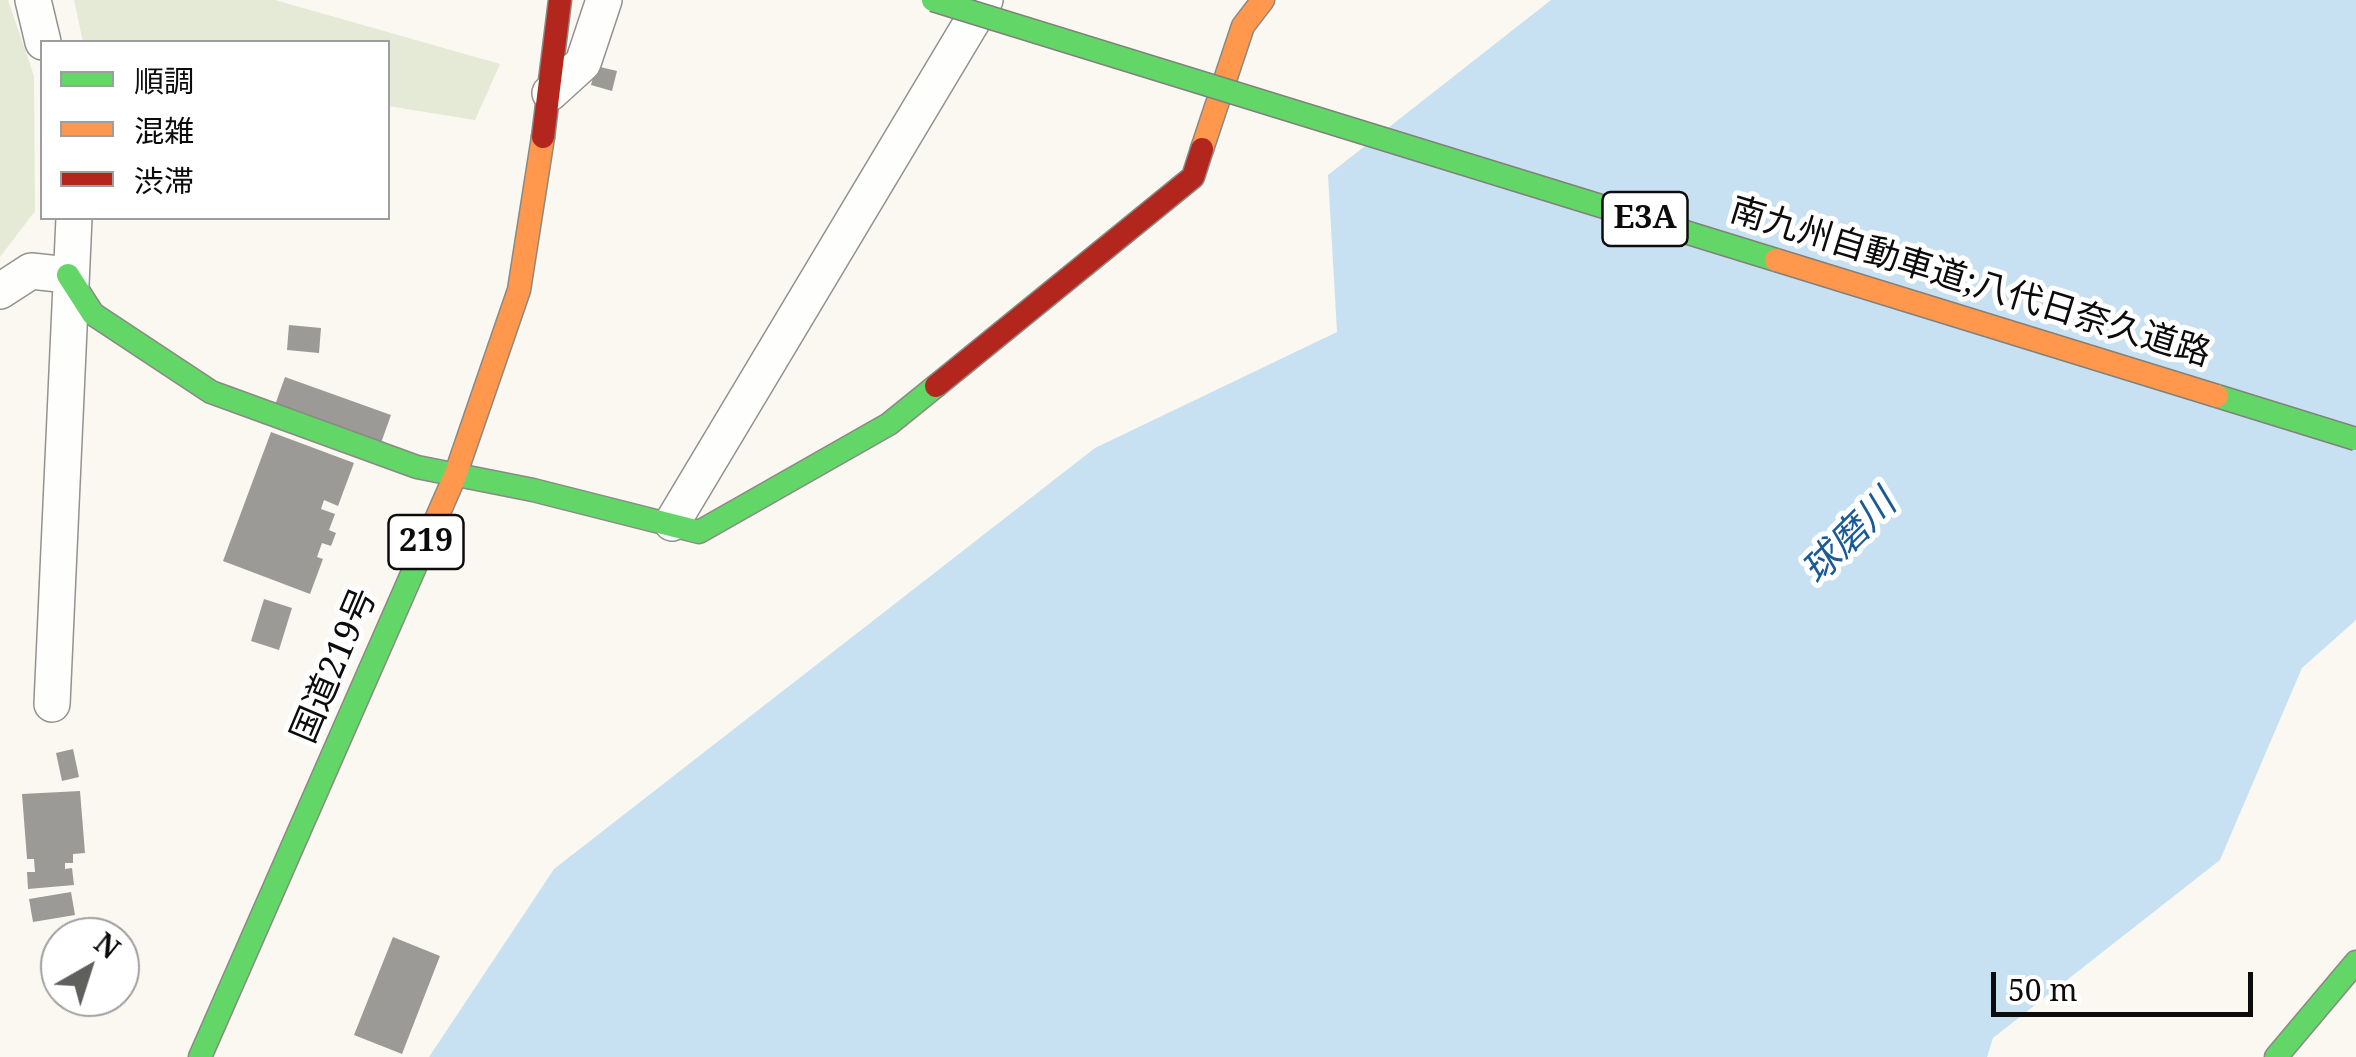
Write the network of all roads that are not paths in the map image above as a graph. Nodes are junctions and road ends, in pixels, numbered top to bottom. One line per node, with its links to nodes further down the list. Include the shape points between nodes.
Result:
1 (33, 0): 7 (street)
2 (560, 0): 8 (main road, 国道219号 / 219)
3 (604, 0): 8 (street, via 583,63)
4 (933, 0): 12 (main road, 南九州自動車道;八代日奈久道路 / E3A, bridge)
5 (985, 0): 14 (street)
6 (1264, 0): 14 (main road, via 1243,26 1193,177 889,424 700,532)
7 (43, 40)
8 (550, 93): 13 (main road, 国道219号 / 219, via 520,290)
9 (74, 220): 10 (street)
10 (68, 275): 11 (street, via 31,271); 13 (main road, via 93,314 212,392); 15 (street)
11 (0, 291)
12 (2356, 439)
13 (455, 476): 14 (main road); 17 (main road, 国道219号 / 219)
14 (672, 522)
15 (52, 704)
16 (2356, 962): 18 (main road)
17 (200, 1057)
18 (2276, 1057)

